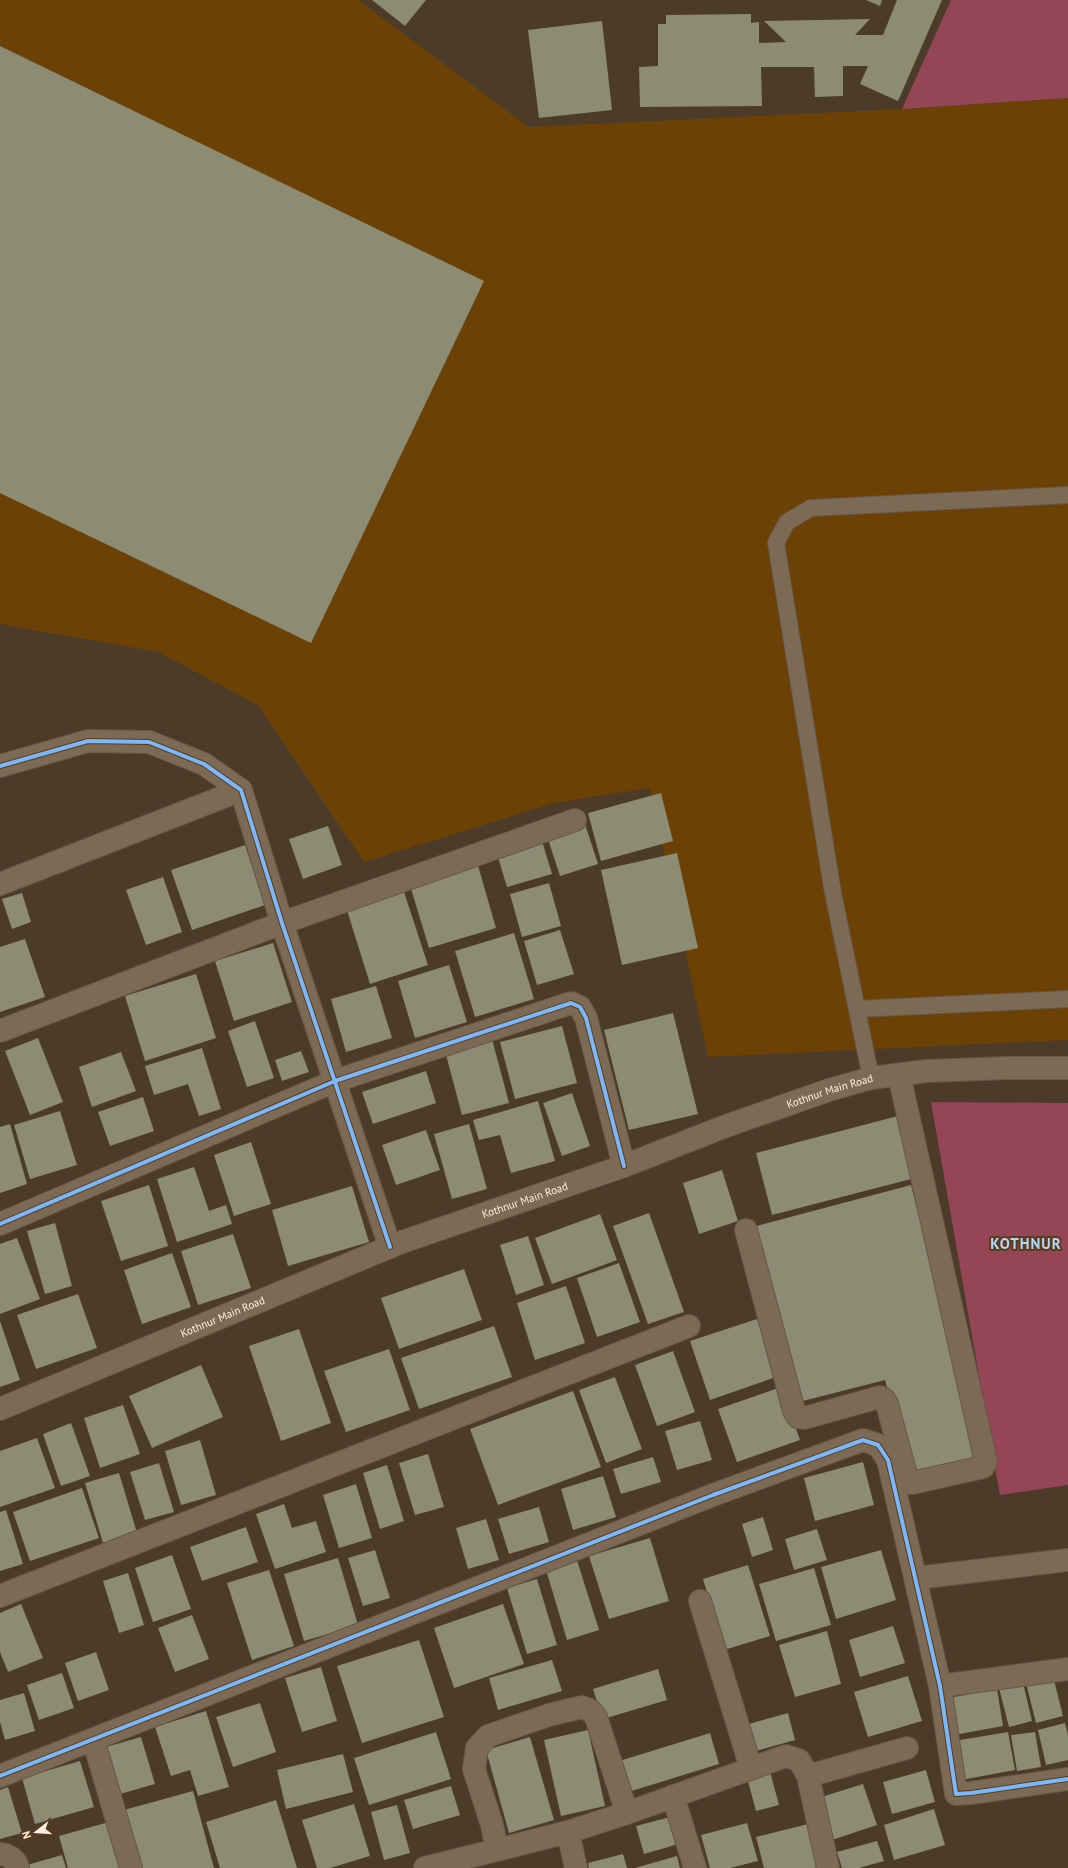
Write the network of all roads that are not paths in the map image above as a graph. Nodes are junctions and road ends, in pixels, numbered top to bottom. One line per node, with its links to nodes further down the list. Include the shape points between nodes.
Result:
1 (1068, 495): 8 (lane, via 811,508 787,522 776,543 833,893)
2 (0, 766): 3 (street, via 88,741 149,742 204,764)
3 (241, 790): 5 (street); 6 (street)
4 (575, 820): 6 (street)
5 (0, 884)
6 (282, 923): 9 (street); 13 (street)
7 (1068, 999): 8 (lane)
8 (857, 1009): 12 (lane)
9 (0, 1032)
10 (1068, 1068): 11 (street, Kothnur Main Road, via 927,1071)
11 (899, 1075): 12 (street, Kothnur Main Road); 16 (street, via 986,1462 983,1467 908,1482 904,1475 887,1404 880,1397 804,1418 798,1417 794,1411)
12 (871, 1078): 14 (street, Kothnur Main Road, via 726,1126)
13 (335, 1081): 14 (street, via 571,1003 580,1007 586,1018); 15 (street); 17 (street)
14 (624, 1166): 17 (street, Kothnur Main Road)
15 (0, 1224)
16 (746, 1230)
17 (390, 1247): 19 (street, Kothnur Main Road)
18 (689, 1326): 22 (street)
19 (0, 1408)
20 (1068, 1560): 21 (street)
21 (916, 1578): 25 (street); 26 (street, via 888,1460 878,1445 863,1440 713,1495)
22 (0, 1596)
23 (700, 1600): 28 (street)
24 (1068, 1669): 25 (street)
25 (940, 1686): 31 (street, via 956,1794)
26 (93, 1739): 29 (street); 38 (street)
27 (907, 1748): 30 (street)
28 (751, 1768): 30 (street, via 786,1756 799,1760); 32 (street)
29 (0, 1776)
30 (808, 1776): 42 (street)
31 (1068, 1779)
32 (673, 1796): 33 (street); 41 (street)
33 (627, 1813): 34 (street); 36 (street, via 596,1717 590,1710 582,1707 549,1715 488,1736 477,1748 474,1769 492,1825)
34 (568, 1832): 36 (street); 40 (street)
35 (0, 1854): 37 (street, via 9,1855 17,1863)
36 (486, 1858): 39 (street)
37 (18, 1868)
38 (131, 1868)
39 (425, 1868)
40 (576, 1868)
41 (695, 1868)
42 (828, 1868)

